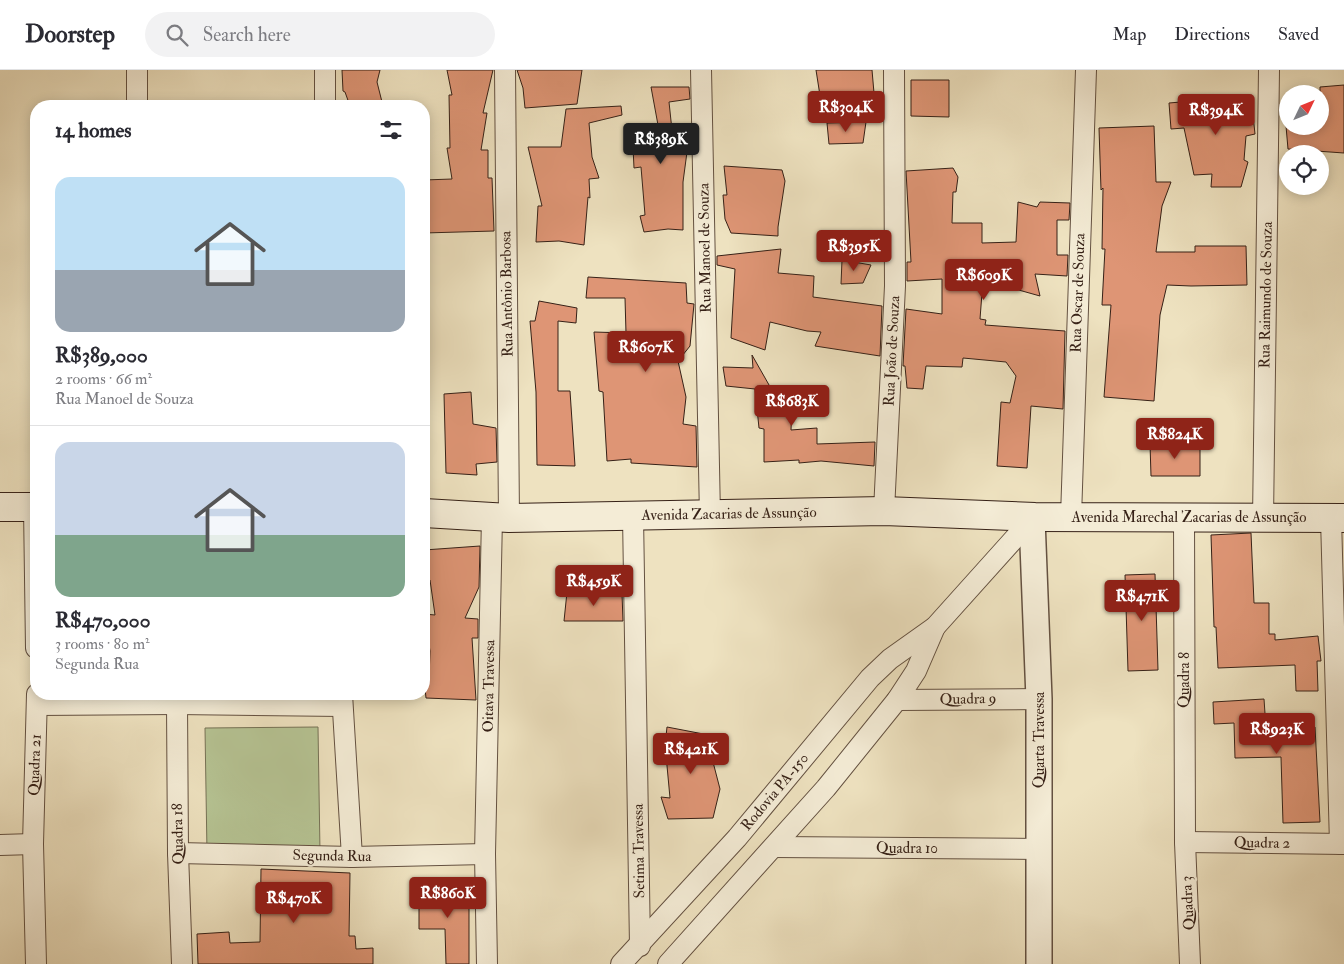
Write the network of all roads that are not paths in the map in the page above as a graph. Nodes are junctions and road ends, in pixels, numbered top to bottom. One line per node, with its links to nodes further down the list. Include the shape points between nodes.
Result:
1 (137, 70): 8 (street)
2 (325, 70): 9 (street)
3 (505, 70): 17 (street, Rua Antônio Barbosa)
4 (701, 70): 15 (street, Rua Manoel de Souza)
5 (894, 70): 12 (street, Rua João de Souza, via 895,286)
6 (1086, 70): 16 (street, Rua Oscar de Souza)
7 (1269, 70): 21 (street, Rua Raimundo de Souza)
8 (137, 100)
9 (325, 100)
10 (30, 507): 11 (main road)
11 (0, 508)
12 (884, 511): 15 (main road, Avenida Zacarias de Assunção); 18 (main road, Avenida Zacarias de Assunção)
13 (430, 513): 17 (main road, Avenida Zacarias de Assunção)
14 (634, 516): 15 (main road, Avenida Zacarias de Assunção); 17 (main road, Avenida Zacarias de Assunção); 38 (street, Setima Travessa)
15 (710, 516)
16 (1071, 517): 18 (main road, Avenida Marechal Zacarias de Assunção); 19 (main road, Avenida Marechal Zacarias de Assunção)
17 (500, 518): 36 (street, Oitava Travessa)
18 (1033, 518): 22 (street, Rodovia PA-150); 23 (street, Quarta Travessa)
19 (1184, 518): 21 (main road, Avenida Marechal Zacarias de Assunção); 29 (street, Quadra 8)
20 (1337, 518): 21 (main road, Avenida Marechal Zacarias de Assunção); 31 (street)
21 (1263, 519)
22 (935, 627): 27 (street, Rodovia PA-150, via 916,671); 38 (street, Rodovia PA-150, via 890,659 870,678 736,838)
23 (1039, 698): 27 (street, Quadra 9); 34 (street, Quarta Travessa)
24 (37, 700): 30 (street, Quadra 21)
25 (65, 700): 28 (street, Quadra 21)
26 (342, 700): 28 (street, Quadra 21); 37 (street)
27 (897, 700): 33 (street, Rodovia PA-150)
28 (177, 704): 35 (street, Quadra 18)
29 (1185, 842): 31 (street, Quadra 2); 45 (street, Quadra 3)
30 (33, 844): 32 (street); 39 (street, Quadra 21)
31 (1342, 844)
32 (0, 845)
33 (774, 847): 34 (street, Quadra 10); 43 (street, Rodovia PA-150)
34 (1040, 849): 44 (street, Quarta Travessa)
35 (178, 853): 37 (street, Segunda Rua); 40 (street, Quadra 18)
36 (486, 854): 37 (street, Segunda Rua); 41 (street, Oitava Travessa)
37 (352, 857)
38 (640, 946): 42 (street, Rodovia PA-150)
39 (36, 964)
40 (182, 964)
41 (488, 964)
42 (621, 964)
43 (668, 964)
44 (1039, 964)
45 (1190, 964)

